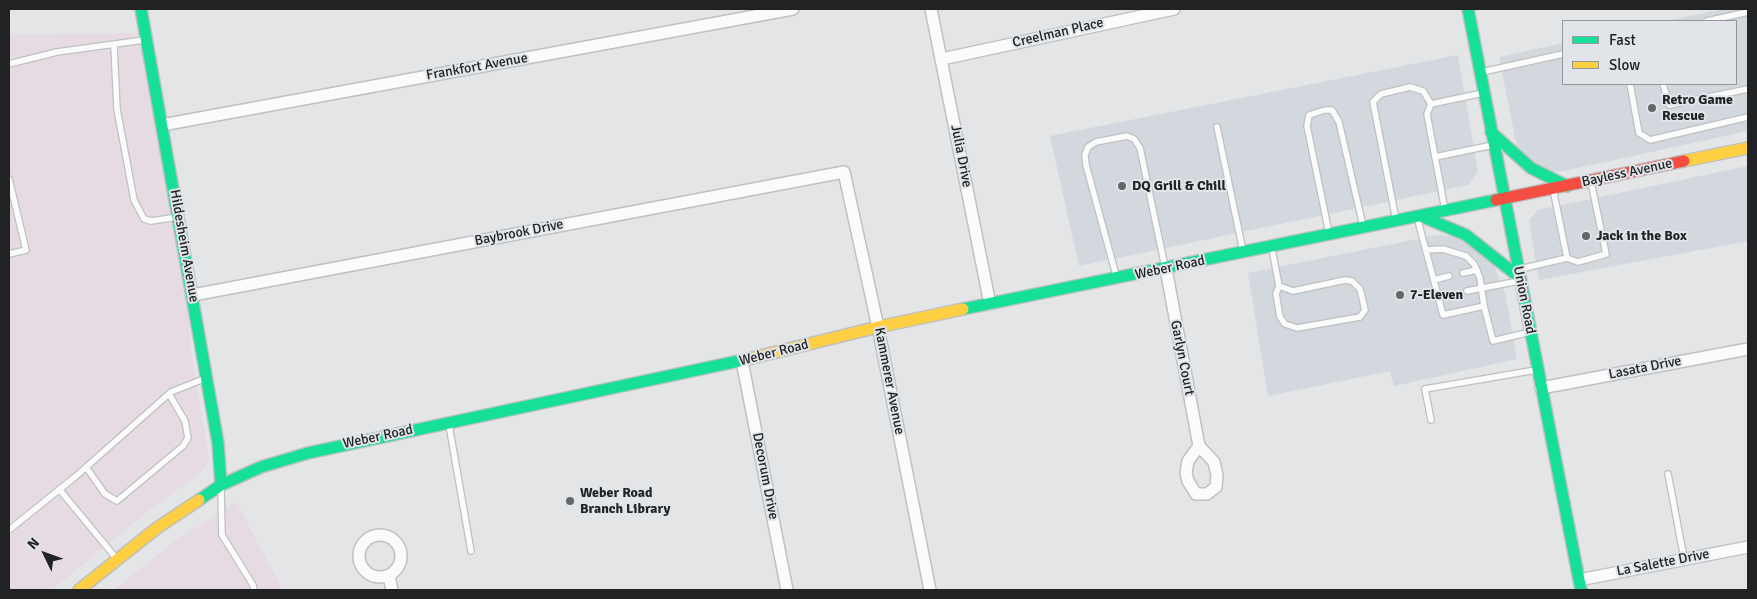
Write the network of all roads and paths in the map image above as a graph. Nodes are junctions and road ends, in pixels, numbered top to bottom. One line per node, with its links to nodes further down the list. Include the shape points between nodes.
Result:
1 (141, 9): 8 (main road, Hildesheim Avenue)
2 (793, 9): 20 (street, Frankfort Avenue)
3 (931, 9): 11 (street, Julia Drive)
4 (1174, 9): 11 (street, Creelman Place)
5 (1468, 9): 13 (main road, Union Road)
6 (1748, 12): 7 (lane)
7 (1712, 20)
8 (146, 39): 9 (lane); 20 (main road, Hildesheim Avenue)
9 (114, 45): 12 (lane, via 57,52); 33 (lane, via 116,109 134,200 144,219)
10 (1562, 54): 13 (lane)
11 (942, 59): 56 (street, Julia Drive)
12 (9, 64)
13 (1480, 72): 17 (main road, Union Road)
14 (1630, 85): 19 (lane, via 1639,133 1650,140)
15 (1663, 85): 16 (lane, via 1669,105)
16 (1748, 89)
17 (1483, 93): 18 (lane); 22 (main road, Union Road)
18 (1431, 104): 25 (lane, via 1428,114); 35 (lane, via 1423,91 1410,87 1381,94 1373,102)
19 (1748, 116)
20 (162, 125): 33 (main road, Hildesheim Avenue)
21 (1217, 127): 40 (lane)
22 (1490, 132): 23 (main road, Union Road); 29 (main road, via 1531,168)
23 (1493, 145): 25 (lane); 31 (main road, Union Road)
24 (1748, 148): 28 (main road, Bayless Avenue)
25 (1435, 157): 32 (lane)
26 (844, 172): 54 (street, Baybrook Drive); 58 (street, Kammerer Avenue)
27 (9, 179): 41 (lane, via 26,250)
28 (1590, 181): 29 (main road, Bayless Avenue); 42 (lane, via 1606,254 1578,262)
29 (1567, 186): 30 (main road, Bayless Avenue)
30 (1553, 189): 31 (main road, Bayless Avenue); 42 (lane)
31 (1505, 199): 32 (main road, Weber Road); 47 (main road, Union Road)
32 (1445, 212): 34 (main road, Weber Road)
33 (179, 217): 54 (main road, Hildesheim Avenue)
34 (1419, 217): 35 (main road, Weber Road); 39 (lane); 47 (main road, via 1466,235)
35 (1397, 222): 36 (main road, Weber Road)
36 (1364, 228): 37 (main road, Weber Road); 37 (lane, via 1339,122 1332,110 1325,110 1309,115 1306,126)
37 (1329, 235): 38 (main road, Weber Road)
38 (1272, 247): 40 (main road, Weber Road); 50 (lane)
39 (1426, 250): 44 (lane, via 1455,251 1466,256); 49 (lane)
40 (1243, 253): 43 (main road, Weber Road)
41 (9, 254)
42 (1566, 258): 47 (lane)
43 (1166, 269): 48 (main road, Weber Road); 48 (lane, via 1140,148 1134,139 1127,136 1096,142 1088,147 1085,154); 68 (street, Garlyn Court)
44 (1477, 270): 45 (lane); 51 (lane)
45 (1463, 273)
46 (1449, 276): 49 (lane)
47 (1519, 276): 51 (lane); 59 (main road, Union Road)
48 (1117, 278): 56 (main road, Weber Road)
49 (1434, 280): 55 (lane)
50 (1280, 286): 50 (lane, via 1276,294 1280,317 1290,327 1360,317 1365,310 1360,289 1352,281 1293,291)
51 (1482, 288): 52 (lane); 57 (lane)
52 (1468, 291)
53 (1454, 294): 55 (lane)
54 (193, 295): 63 (main road, Hildesheim Avenue)
55 (1438, 298): 57 (lane, via 1443,315)
56 (990, 304): 58 (main road, Weber Road)
57 (1484, 306): 59 (lane, via 1493,342)
58 (878, 327): 61 (main road, Weber Road); 84 (street, Kammerer Avenue)
59 (1530, 332): 62 (main road, Union Road)
60 (1748, 349): 64 (street, Lasata Drive)
61 (742, 361): 67 (main road, Weber Road); 83 (street, Decorum Drive)
62 (1538, 370): 64 (main road, Union Road); 66 (lane, via 1425,388)
63 (206, 378): 65 (lane); 71 (main road, Hildesheim Avenue, via 218,443)
64 (1541, 388): 79 (main road, Union Road)
65 (169, 394): 69 (lane); 69 (lane, via 185,421 188,438 183,446 117,501 105,494)
66 (1432, 420)
67 (448, 423): 71 (main road, Weber Road, via 308,453 261,467); 75 (lane)
68 (1199, 446)
69 (86, 467): 72 (lane)
70 (1668, 474): 76 (lane)
71 (221, 485): 77 (main road, Weber Road, via 184,508); 81 (lane, via 222,536)
72 (59, 489): 73 (lane); 77 (lane)
73 (9, 530)
74 (1748, 547): 76 (street, La Salette Drive)
75 (471, 551)
76 (1684, 558): 79 (street, La Salette Drive)
77 (117, 559): 80 (main road, Weber Road)
78 (389, 576): 82 (street)
79 (1580, 585)
80 (79, 590)
81 (254, 590)
82 (392, 590)
83 (788, 590)
84 (930, 590)

